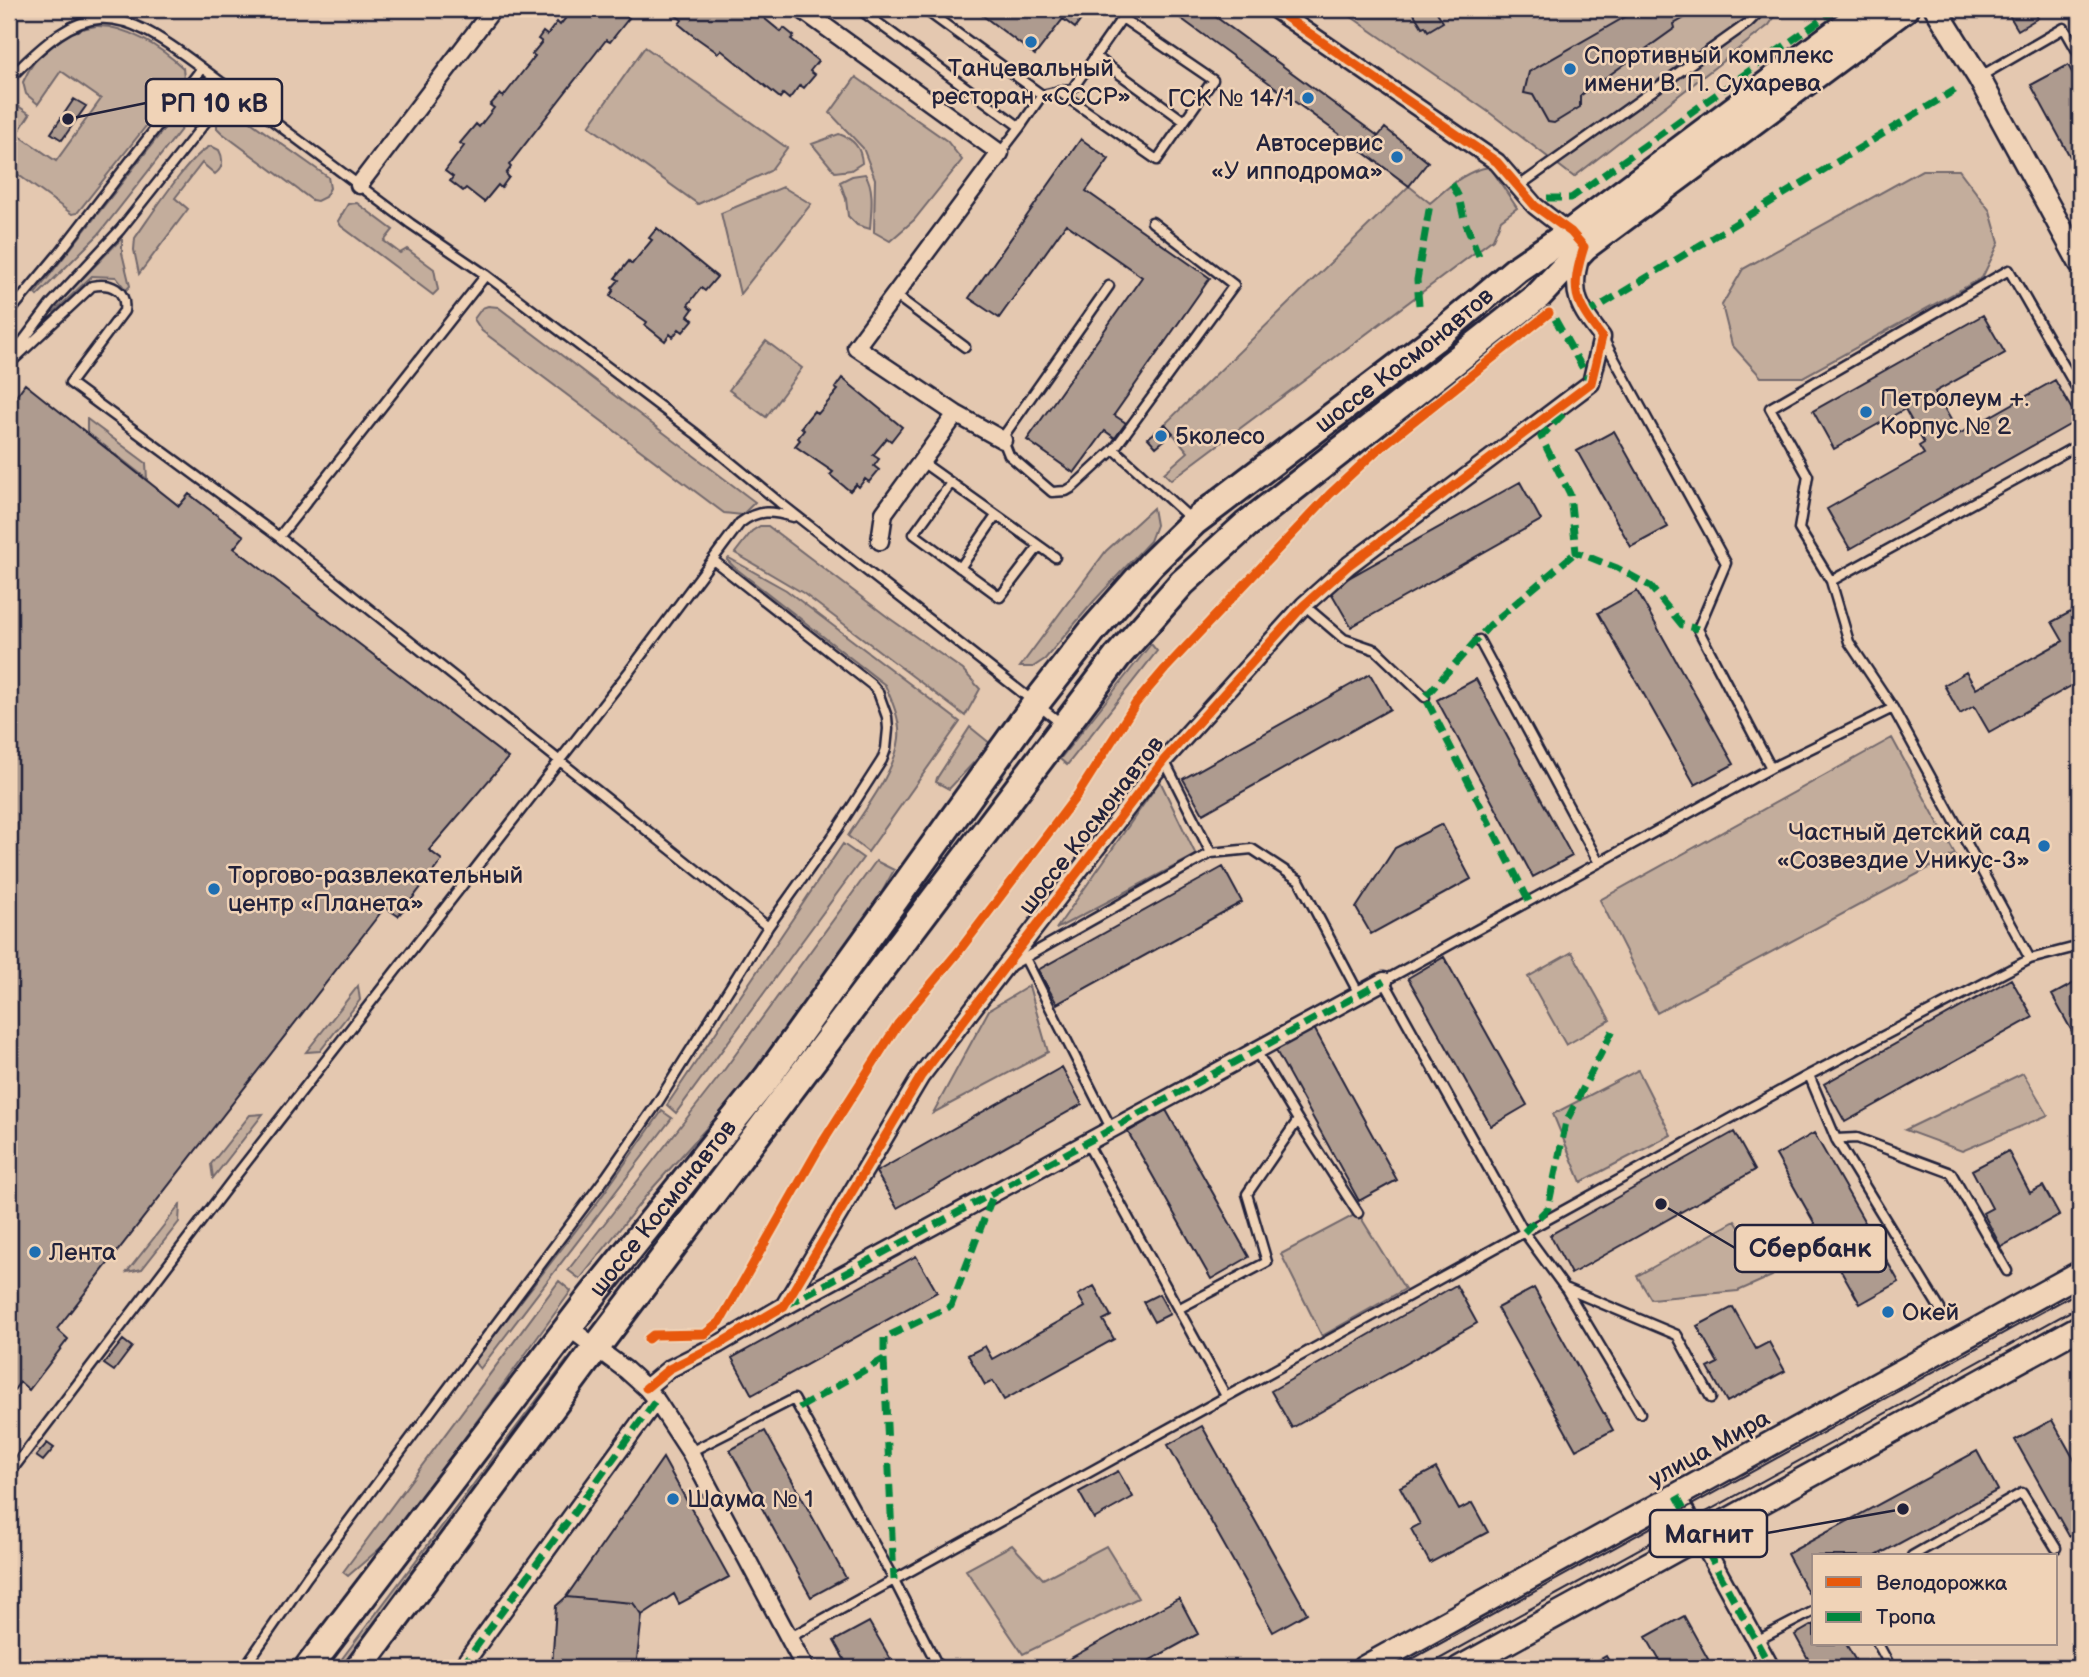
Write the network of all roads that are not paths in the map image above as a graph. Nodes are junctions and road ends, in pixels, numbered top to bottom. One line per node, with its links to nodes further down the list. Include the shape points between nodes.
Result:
1 (493, 9): 21 (street)
2 (801, 9): 20 (street)
3 (859, 9): 19 (lane)
4 (924, 9): 17 (lane)
5 (1274, 9): 22 (street, via 1497,162)
6 (1762, 9): 22 (lane)
7 (1868, 9): 24 (main road, шоссе Космонавтов)
8 (1905, 9): 24 (main road, шоссе Космонавтов)
9 (1936, 9): 13 (street)
10 (1095, 56): 16 (lane, via 1073,88); 18 (lane); 18 (lane, via 1122,18 1213,80)
11 (2080, 56): 13 (lane, via 2064,28)
12 (202, 68): 14 (lane, via 140,23 96,13 76,16 58,27); 15 (lane); 29 (lane)
13 (1979, 78): 25 (street)
14 (9, 79)
15 (231, 90): 21 (lane); 32 (lane, via 133,215 51,304)
16 (1058, 91): 17 (lane); 18 (lane, via 1157,160)
17 (1042, 95): 19 (lane)
18 (1184, 121)
19 (1020, 127): 20 (lane)
20 (999, 153): 28 (street)
21 (359, 185): 26 (lane)
22 (1520, 186): 24 (street, via 1535,206)
23 (1152, 222): 37 (lane, via 1234,285)
24 (1577, 239): 30 (street, via 1575,275 1580,307); 42 (main road, шоссе Космонавтов, via 1517,269 1413,355); 55 (main road, шоссе Космонавтов, via 1538,296 1328,458 1182,583 1116,657)
25 (2080, 263)
26 (486, 275): 41 (lane); 43 (lane)
27 (1109, 286): 35 (lane)
28 (894, 295): 31 (lane); 34 (street, via 856,347)
29 (9, 313)
30 (1602, 337): 50 (street, шоссе Космонавтов, via 1591,383 1349,565); 58 (lane, via 1726,563 1698,629)
31 (965, 347)
32 (9, 362): 43 (lane, via 92,286 117,289 124,311 70,383)
33 (2080, 394): 49 (lane, via 2009,270 1770,408 1808,476 1799,529)
34 (956, 414): 35 (street); 38 (street)
35 (1003, 440): 37 (lane, via 1009,455 1046,489 1059,493 1081,481)
36 (2080, 444): 49 (lane)
37 (1114, 449): 42 (lane)
38 (922, 462): 39 (lane); 44 (street, via 884,513)
39 (951, 483): 40 (lane); 48 (lane, via 914,534)
40 (996, 516): 45 (lane); 48 (lane)
41 (800, 519): 47 (lane, via 771,511 750,516); 53 (lane)
42 (1194, 522): 53 (main road, шоссе Космонавтов, via 1093,630)
43 (279, 537): 56 (lane)
44 (880, 541)
45 (1039, 546): 46 (lane); 48 (lane, via 1000,597)
46 (1055, 557)
47 (713, 560): 56 (lane); 61 (lane, via 865,678 878,692 887,717 888,740 882,760)
48 (960, 568)
49 (1831, 581): 54 (lane, via 1849,642)
50 (1304, 606): 52 (lane, via 1344,639 1376,650); 57 (street, шоссе Космонавтов)
51 (1479, 640): 60 (lane)
52 (1425, 697)
53 (1036, 703): 55 (lane); 83 (main road, шоссе Космонавтов, via 767,1078)
54 (1893, 708): 58 (lane); 64 (lane)
55 (1065, 725): 84 (main road, шоссе Космонавтов)
56 (560, 759): 61 (lane); 90 (lane)
57 (1164, 760): 59 (lane); 65 (street, шоссе Космонавтов)
58 (1772, 768): 60 (lane)
59 (1211, 853): 63 (lane); 67 (lane, via 1252,849 1299,880)
60 (1599, 863): 66 (lane)
61 (768, 927): 100 (lane, via 606,1177)
62 (2080, 947): 64 (lane)
63 (1025, 958): 65 (lane); 71 (lane)
64 (2030, 959): 69 (lane)
65 (1004, 970): 79 (street, шоссе Космонавтов, via 921,1076)
66 (1384, 981): 67 (street); 75 (lane)
67 (1359, 994): 68 (street)
68 (1256, 1051): 70 (lane); 71 (street)
69 (1809, 1075): 72 (lane); 75 (lane)
70 (1298, 1120): 74 (lane); 80 (lane, via 1247,1194 1267,1262)
71 (1112, 1130): 73 (street)
72 (1836, 1139): 76 (lane, via 1857,1138 1951,1173); 81 (lane)
73 (1087, 1143): 79 (street); 80 (lane)
74 (1358, 1213)
75 (1524, 1232): 78 (lane); 86 (lane)
76 (2007, 1271)
77 (2080, 1273): 91 (main road, улица Мира)
78 (1565, 1288): 87 (lane, via 1677,1335); 88 (lane)
79 (785, 1306): 85 (street, шоссе Космонавтов, via 669,1369)
80 (1178, 1309): 86 (lane)
81 (1940, 1309)
82 (2080, 1326): 92 (main road)
83 (568, 1327): 84 (street); 101 (main road, шоссе Космонавтов)
84 (596, 1349): 85 (street); 102 (main road, шоссе Космонавтов)
85 (651, 1394): 89 (street); 103 (street, шоссе Космонавтов)
86 (1226, 1396): 95 (lane)
87 (1711, 1398)
88 (1640, 1413)
89 (690, 1452): 95 (lane, via 794,1399); 97 (street)
90 (9, 1474)
91 (1677, 1496): 92 (street); 106 (main road, улица Мира)
92 (1700, 1536): 98 (street); 107 (main road)
93 (2056, 1548): 94 (lane, via 2022,1493)
94 (1915, 1554)
95 (894, 1580): 97 (lane); 105 (lane)
96 (1812, 1612): 98 (lane)
97 (788, 1639): 104 (street)
98 (1756, 1642): 108 (street)
99 (1879, 1646): 109 (lane)
100 (244, 1668)
101 (309, 1668)
102 (359, 1668)
103 (461, 1668)
104 (805, 1668)
105 (939, 1668)
106 (1364, 1668)
107 (1460, 1668)
108 (1771, 1668)
109 (1891, 1668)

